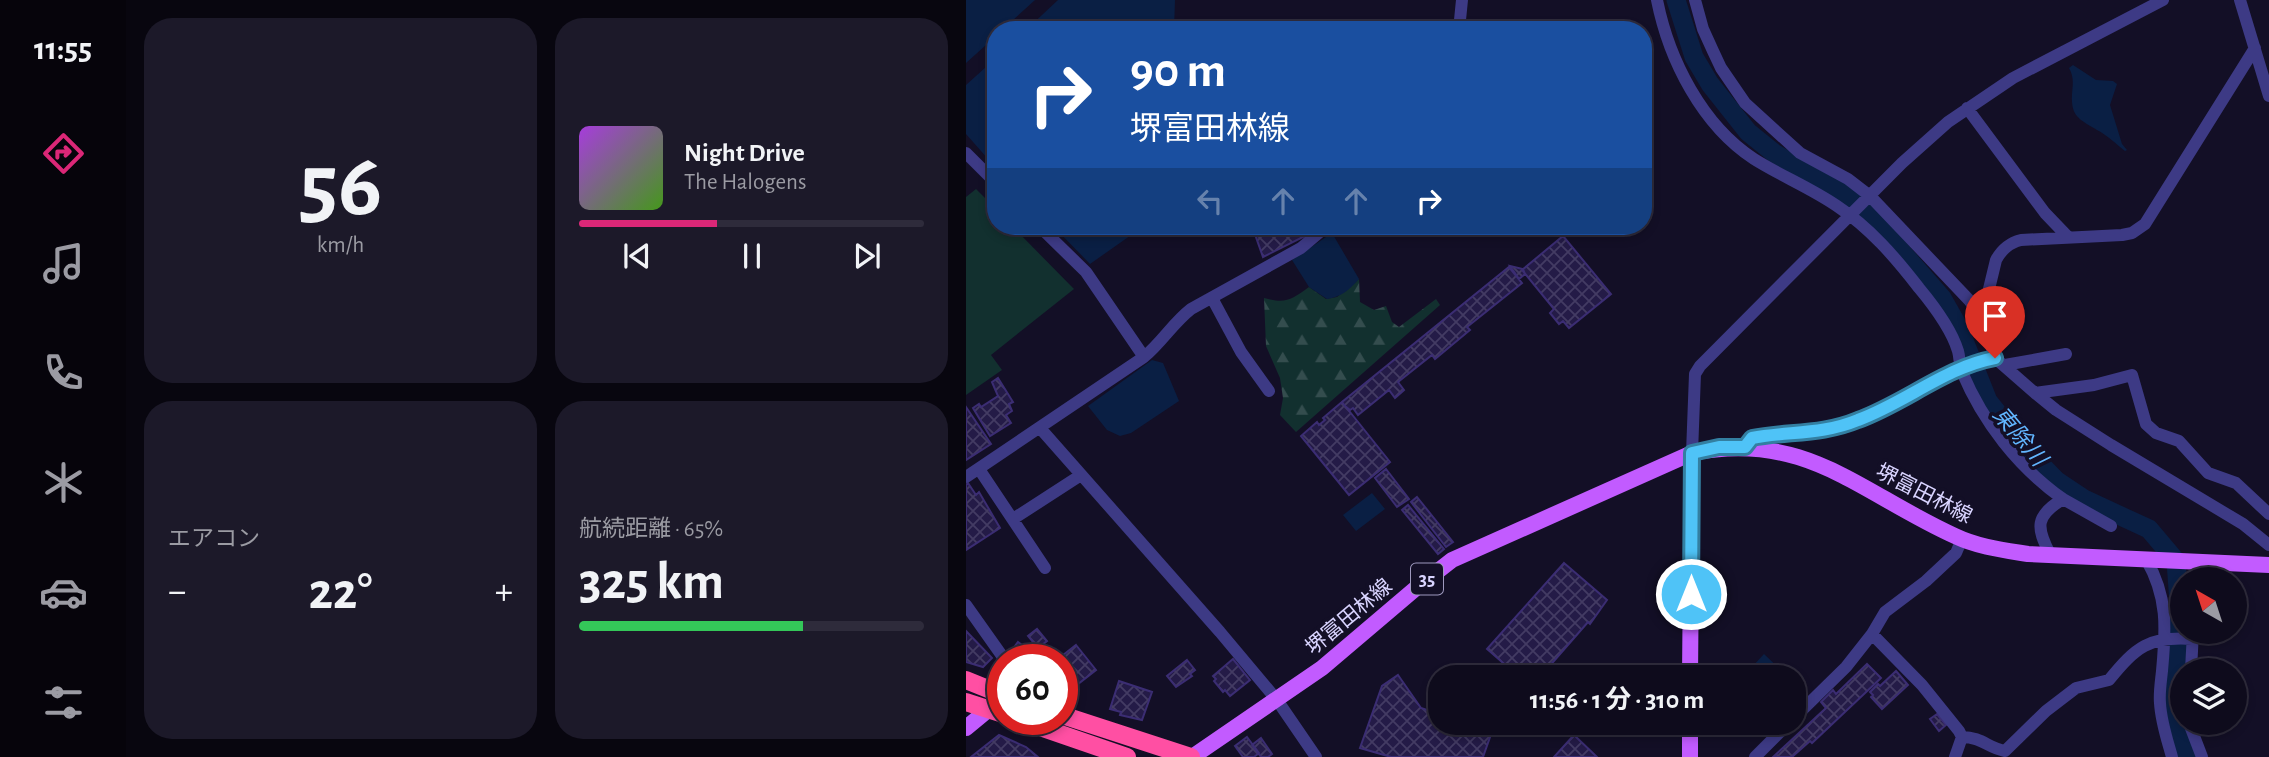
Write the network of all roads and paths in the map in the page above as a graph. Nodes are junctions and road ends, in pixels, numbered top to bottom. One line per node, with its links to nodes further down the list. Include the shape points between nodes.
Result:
1 (1462, 0): 6 (street)
2 (1657, 0): 13 (street, via 1679,68 1722,131 1753,158)
3 (1695, 0): 12 (street, via 1713,51 1745,103 1800,153 1848,178)
4 (2163, 0): 9 (street, via 2013,78)
5 (2240, 0): 7 (street)
6 (1461, 21)
7 (2255, 48): 8 (street); 16 (street, via 2145,224 2122,235)
8 (2269, 96)
9 (1967, 108): 12 (street); 16 (street, via 2045,214)
10 (966, 153): 11 (street)
11 (987, 174)
12 (1868, 197): 13 (street); 18 (street)
13 (1852, 214): 22 (street, via 1933,306); 27 (street, via 1695,374)
14 (1048, 235): 20 (street, via 1086,272)
15 (1316, 235): 17 (street)
16 (2068, 237): 18 (street, via 2021,240 2007,246 1996,260)
17 (1212, 298): 20 (street, via 1177,320); 23 (street)
18 (1982, 318): 21 (street)
19 (2066, 354): 21 (street)
20 (1144, 358): 25 (street)
21 (1997, 360): 22 (street); 24 (street)
22 (1965, 368): 26 (street, via 1861,420 1814,433 1752,438); 31 (street, via 1985,417 2043,485)
23 (1269, 391)
24 (2035, 393): 32 (street, via 2132,375 2146,424 2179,442 2203,470 2236,483); 36 (street)
25 (1040, 428): 28 (street); 29 (street)
26 (1745, 447): 27 (main road, 堺富田林線 / 35); 35 (main road, 堺富田林線 / 35, via 1812,460)
27 (1692, 453): 46 (main road); 49 (main road, 堺富田林線 / 35, via 1452,560)
28 (979, 469): 30 (street); 33 (street)
29 (1081, 475): 33 (street); 49 (street)
30 (966, 477)
31 (2063, 499): 34 (street); 37 (street, via 2048,508 2039,523)
32 (2268, 512)
33 (1013, 519): 40 (street)
34 (2111, 526)
35 (1962, 539): 37 (main road, 堺富田林線 / 35, via 2000,550); 42 (street, via 1956,553 1885,612)
36 (2269, 545)
37 (2050, 554): 38 (main road, 堺富田林線 / 35)
38 (2148, 559): 39 (main road, 堺富田林線 / 35); 43 (street, via 2165,610)
39 (2269, 565)
40 (1045, 568)
41 (966, 605): 45 (street)
42 (1872, 634): 52 (street); 60 (street, via 1922,685)
43 (2165, 637): 44 (street); 60 (street, via 2132,654 2109,680 2087,684 2063,697 2005,751 1979,738); 67 (street, via 2160,702)
44 (2170, 637)
45 (994, 644)
46 (1690, 665)
47 (966, 680): 48 (highway)
48 (987, 693)
49 (1277, 700): 62 (main road, 堺富田林線 / 35); 63 (street)
50 (987, 701): 51 (highway)
51 (966, 702)
52 (1806, 706)
53 (987, 710): 55 (main road)
54 (1078, 720): 62 (highway)
55 (966, 727)
56 (1063, 735): 61 (highway)
57 (1690, 735): 64 (main road)
58 (1777, 735): 65 (street)
59 (2194, 735): 68 (street)
60 (1962, 737): 66 (street)
61 (1127, 757)
62 (1191, 757)
63 (1316, 757)
64 (1690, 757)
65 (1755, 757)
66 (1955, 757)
67 (2172, 757)
68 (2202, 757)

